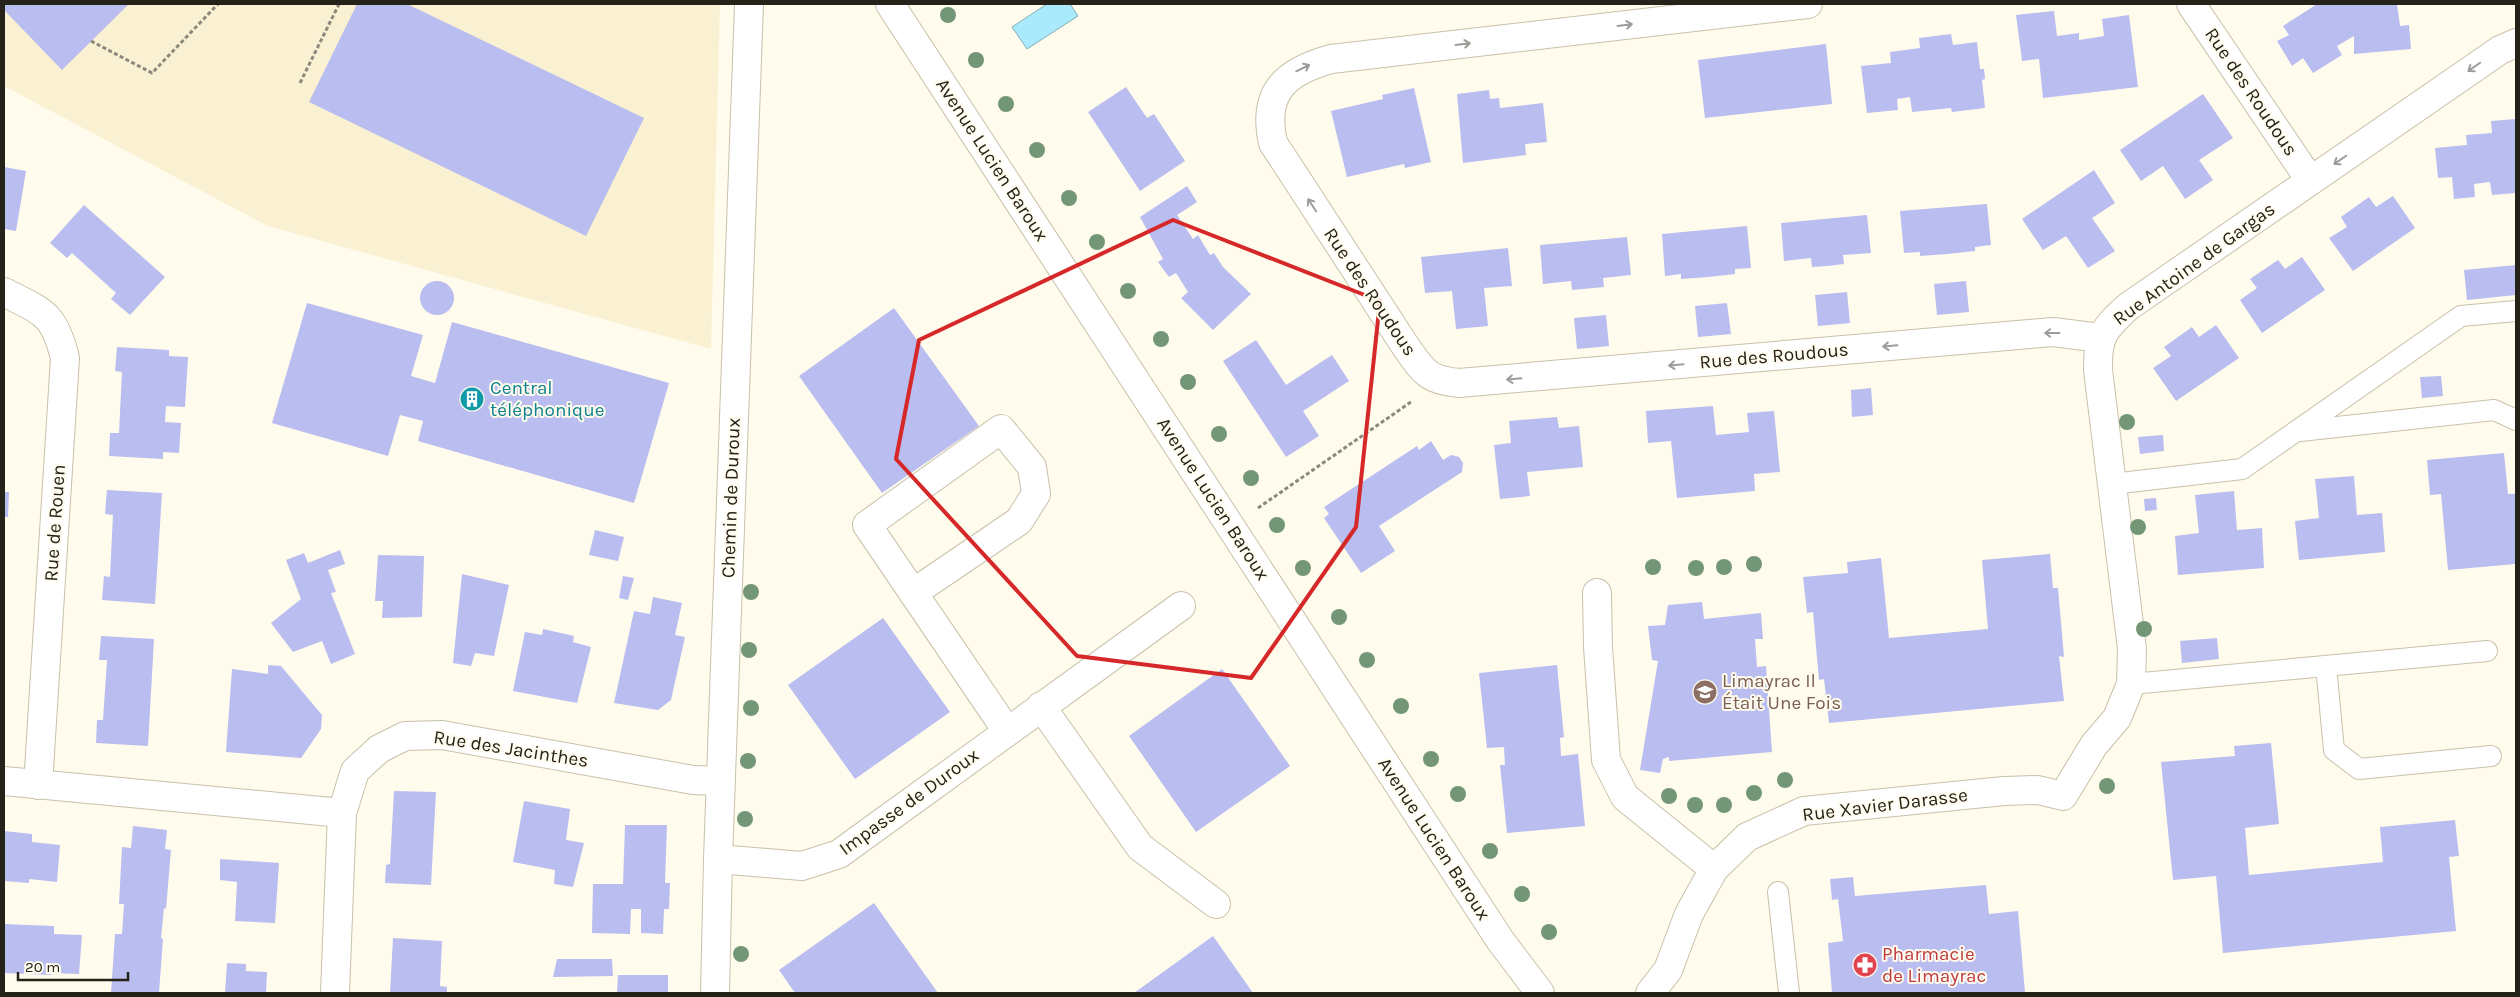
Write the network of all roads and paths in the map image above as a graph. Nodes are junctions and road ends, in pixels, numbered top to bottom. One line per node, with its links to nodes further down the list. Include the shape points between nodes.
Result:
1 (218, 4): 7 (path, via 152,73)
2 (339, 4): 9 (path)
3 (749, 4): 29 (street, Chemin de Duroux)
4 (890, 4): 18 (street, Avenue Lucien Baroux)
5 (1808, 4): 14 (street, Rue des Roudous, one-way to 5, via 1426,374 1406,347 1273,143 1268,122 1271,102 1280,86 1292,74 1331,59)
6 (2191, 4): 10 (street, Rue des Roudous)
7 (91, 41)
8 (2516, 43): 10 (street, Rue Antoine de Gargas, one-way to 10, via 2500,50)
9 (300, 83)
10 (2310, 180): 13 (street, Rue Antoine de Gargas, via 2128,306 2109,323)
11 (4, 292): 30 (street, Rue de Rouen, via 42,312 59,332 65,358)
12 (2516, 311): 16 (lane, via 2461,316)
13 (2100, 338): 14 (street, Rue des Roudous, one-way to 14, via 2053,332); 17 (street, Rue Antoine de Gargas, via 2098,370)
14 (1444, 382): 18 (path, via 1389,415)
15 (2516, 420): 16 (lane, via 2494,410)
16 (2298, 431): 17 (lane, via 2242,470)
17 (2112, 484): 24 (street, Rue Antoine de Gargas, via 2132,649)
18 (1231, 527): 39 (street, Avenue Lucien Baroux, via 1500,940)
19 (913, 593): 19 (street, via 867,526 1001,429 1032,467 1036,494 1019,521); 26 (street)
20 (1597, 593): 34 (street, via 1606,760 1625,797)
21 (1181, 606): 25 (street, Impasse de Duroux)
22 (2487, 651): 23 (lane)
23 (2326, 666): 24 (lane); 27 (lane, via 2334,750 2359,769)
24 (2131, 684): 31 (street, Rue Antoine de Gargas, via 2117,718 2094,745)
25 (1041, 706): 26 (street, Impasse de Duroux); 36 (street, via 1140,847)
26 (1007, 731): 33 (street, Impasse de Duroux, via 840,854 802,866)
27 (2491, 756)
28 (4, 781): 30 (street)
29 (721, 781): 32 (street, Rue des Jacinthes, via 693,780 442,735 405,736 379,749 355,771); 33 (street, Chemin de Duroux)
30 (38, 785): 32 (street)
31 (2063, 796): 34 (street, Rue Xavier Darasse, via 2038,790 2004,791 1804,811 1747,836)
32 (342, 813): 37 (street, Rue des Jacinthes)
33 (718, 860): 38 (street, Chemin de Duroux)
34 (1714, 869): 40 (street, Rue Xavier Darasse, via 1689,914 1668,970)
35 (1778, 892): 41 (lane)
36 (1216, 904)
37 (335, 993)
38 (715, 993)
39 (1540, 993)
40 (1650, 993)
41 (1789, 993)

